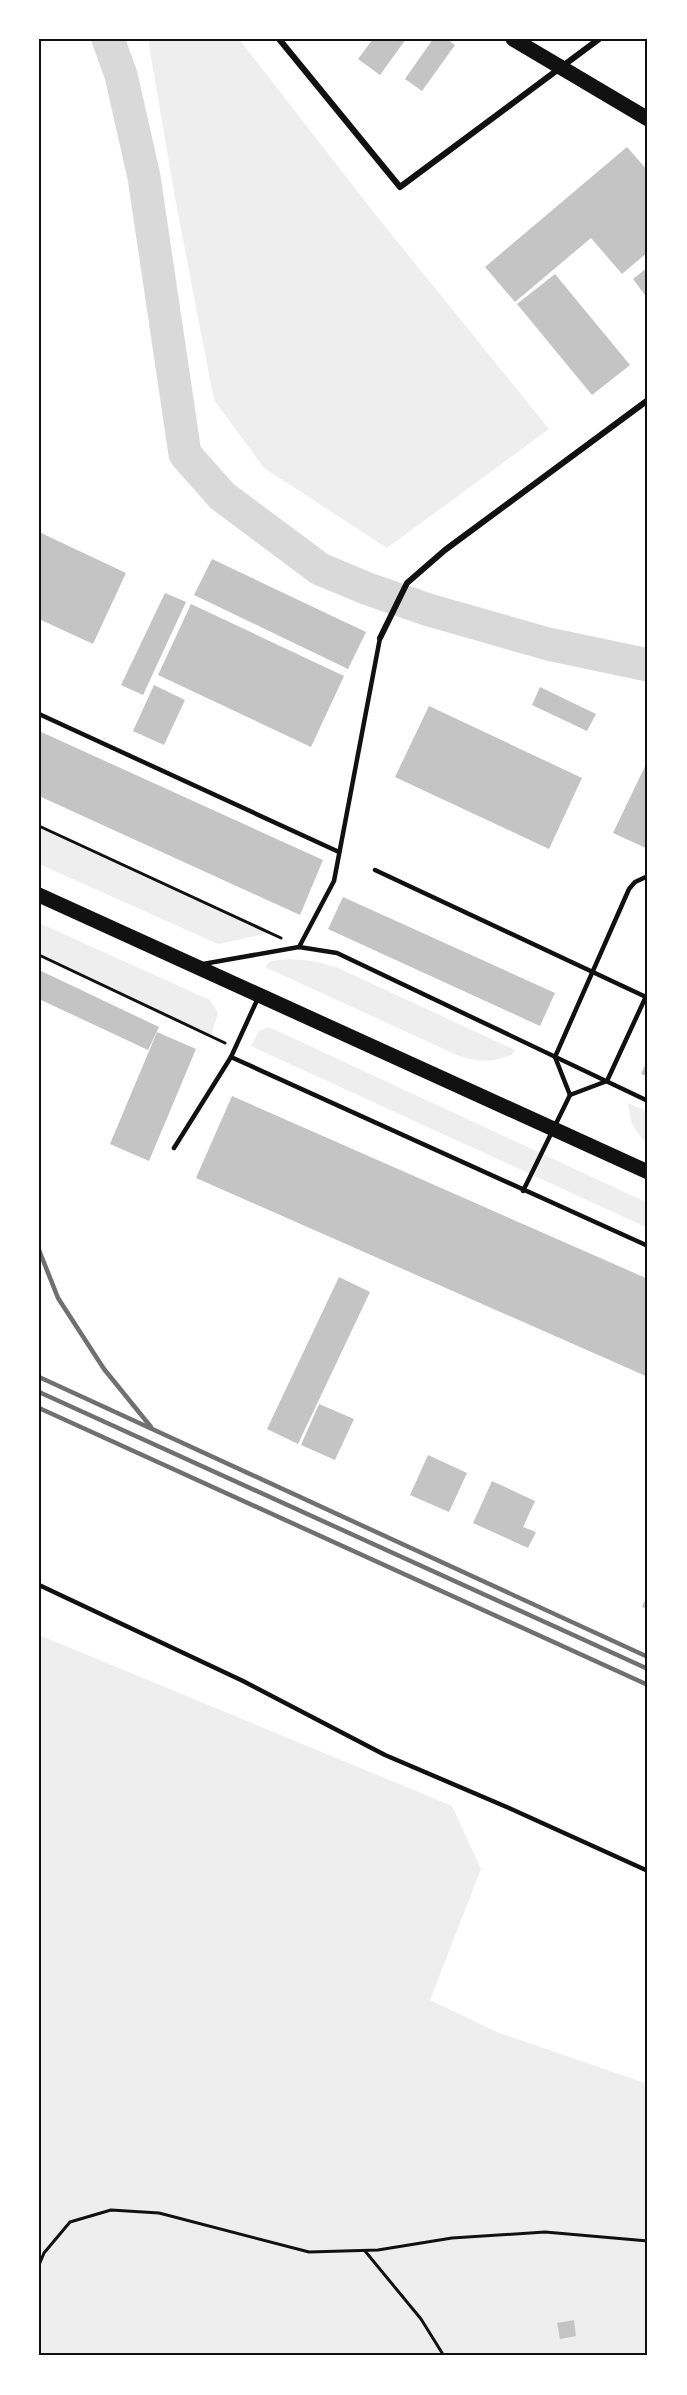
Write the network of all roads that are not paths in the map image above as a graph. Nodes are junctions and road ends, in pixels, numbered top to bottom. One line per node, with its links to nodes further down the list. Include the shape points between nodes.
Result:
1 (279, 39): 4 (street, via 400,187)
2 (513, 39): 4 (main road)
3 (599, 39): 4 (street)
4 (560, 68): 5 (main road)
5 (648, 119)
6 (648, 400): 7 (street, via 407,583)
7 (380, 638): 9 (lane)
8 (39, 714): 9 (lane)
9 (339, 852): 13 (lane, via 334,881)
10 (375, 870): 15 (lane)
11 (648, 876): 15 (lane, via 629,889)
12 (39, 895): 14 (main road)
13 (299, 947): 14 (lane); 19 (lane, via 337,953)
14 (195, 966): 16 (main road)
15 (592, 972): 17 (lane); 19 (lane)
16 (260, 995): 18 (lane); 23 (main road)
17 (647, 995): 20 (lane)
18 (231, 1057): 24 (lane); 26 (lane)
19 (555, 1057): 20 (lane); 21 (lane)
20 (607, 1081): 21 (lane); 22 (lane)
21 (570, 1095): 23 (lane)
22 (648, 1101)
23 (554, 1129): 25 (main road); 26 (lane)
24 (174, 1148)
25 (648, 1172)
26 (523, 1191): 27 (lane)
27 (648, 1246)
28 (39, 1585): 29 (lane, via 243,1681 385,1755)
29 (648, 1871)

